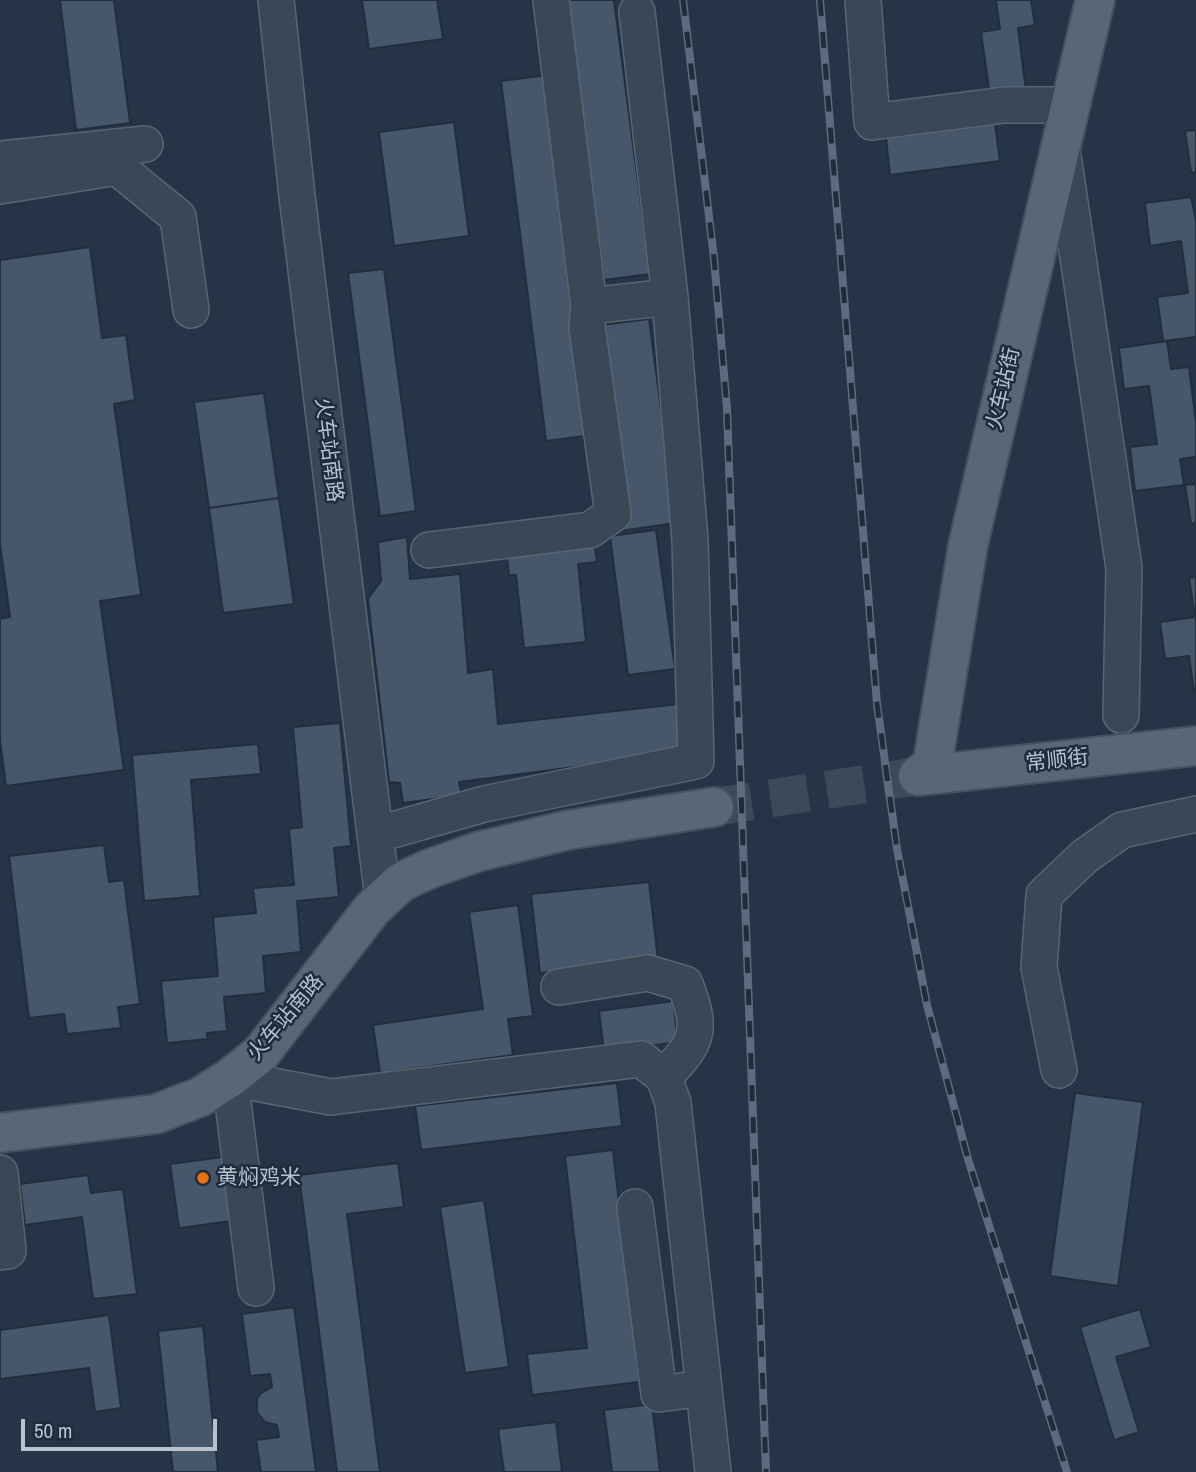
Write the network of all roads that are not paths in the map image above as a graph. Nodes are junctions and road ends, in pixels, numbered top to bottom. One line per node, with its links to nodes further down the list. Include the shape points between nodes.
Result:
1 (276, 0): 19 (street, 火车站南路)
2 (551, 0): 11 (street)
3 (863, 0): 6 (street, via 872,122 1004,105)
4 (1094, 0): 6 (main road, 火车站街)
5 (637, 12): 10 (street)
6 (1065, 124): 14 (street, via 1124,568); 16 (main road, 火车站街, via 968,545 933,761)
7 (145, 144): 8 (street)
8 (0, 159)
9 (0, 186): 12 (street, via 117,167 178,217)
10 (670, 297): 11 (street); 19 (street, via 690,540 696,761 484,804)
11 (589, 306): 13 (street, via 587,327 613,514 590,530)
12 (191, 310)
13 (429, 550)
14 (1121, 715)
15 (1196, 746): 16 (main road, 常顺街)
16 (918, 776)
17 (714, 807): 20 (main road, 火车站南路, via 568,830 477,852 401,882)
18 (1196, 814): 22 (street, via 1122,831 1085,856 1044,895 1039,967)
19 (375, 835): 20 (street, 火车站南路)
20 (383, 899): 24 (main road, 火车站南路, via 261,1053)
21 (559, 987): 23 (street, via 648,973 685,984 694,1007 696,1035)
22 (1059, 1070)
23 (664, 1077): 24 (street, via 641,1059 331,1097); 30 (street, via 673,1103)
24 (230, 1078): 25 (main road, 火车站南路, via 200,1097 156,1114); 29 (street)
25 (0, 1133)
26 (0, 1173): 28 (street, via 8,1251)
27 (635, 1207): 30 (street, via 659,1394)
28 (0, 1252)
29 (256, 1288)
30 (704, 1388): 31 (street)
31 (713, 1472)

